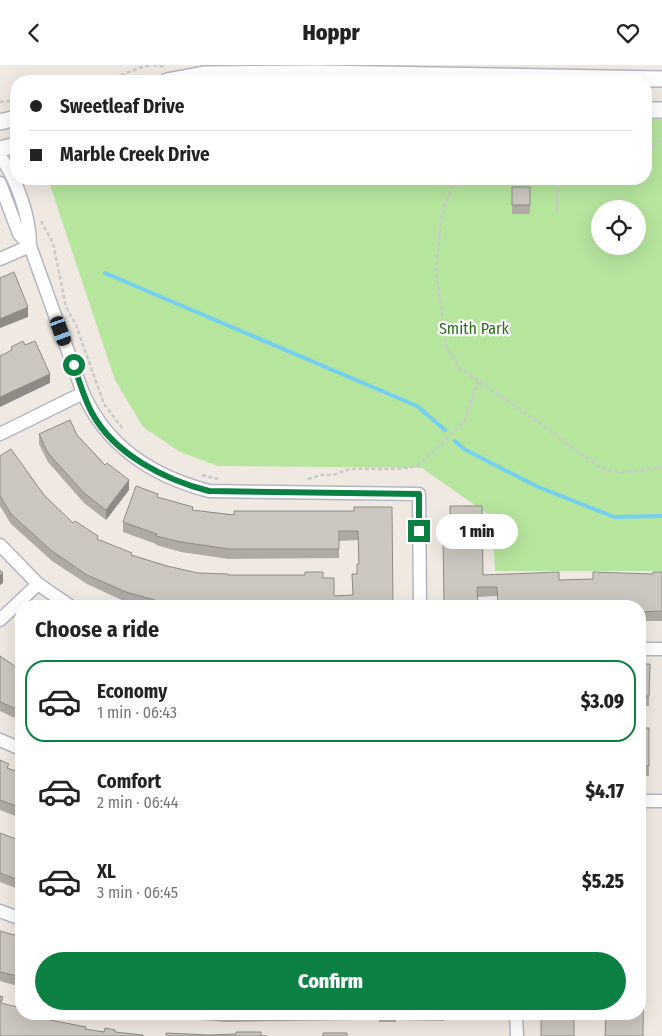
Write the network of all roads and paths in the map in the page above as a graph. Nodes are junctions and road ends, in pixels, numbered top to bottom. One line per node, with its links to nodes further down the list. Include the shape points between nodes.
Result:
1 (152, 65): 2 (path)
2 (117, 75)
3 (199, 75): 4 (street)
4 (243, 75)
5 (0, 156): 6 (street)
6 (10, 172)
7 (0, 183): 13 (street, via 19,233)
8 (15, 185): 13 (street, via 30,229)
9 (453, 185): 15 (path, via 442,215 436,270 439,305 446,347 460,369)
10 (558, 185): 11 (path)
11 (556, 211)
12 (37, 215): 18 (path, via 52,243 66,307 76,325 104,404)
13 (30, 246): 14 (street); 16 (street)
14 (0, 259)
15 (478, 382): 19 (path, via 602,469 622,473); 21 (path, via 464,421 421,463 394,469 350,469)
16 (83, 393): 17 (street); 27 (street, via 92,414 108,435 146,467 185,485 209,491 419,494)
17 (0, 434)
18 (127, 434)
19 (662, 467)
20 (198, 474): 22 (path)
21 (301, 479)
22 (220, 480)
23 (0, 545): 24 (street)
24 (38, 584): 25 (street); 26 (street)
25 (21, 600)
26 (61, 600)
27 (420, 600)
28 (15, 606): 29 (street)
29 (0, 620)
30 (646, 649): 31 (street)
31 (662, 649)
32 (0, 739): 33 (street)
33 (15, 746)
34 (646, 801): 35 (street)
35 (662, 801)
36 (0, 911): 37 (street)
37 (15, 917)
38 (516, 1020): 39 (street)
39 (516, 1036)

